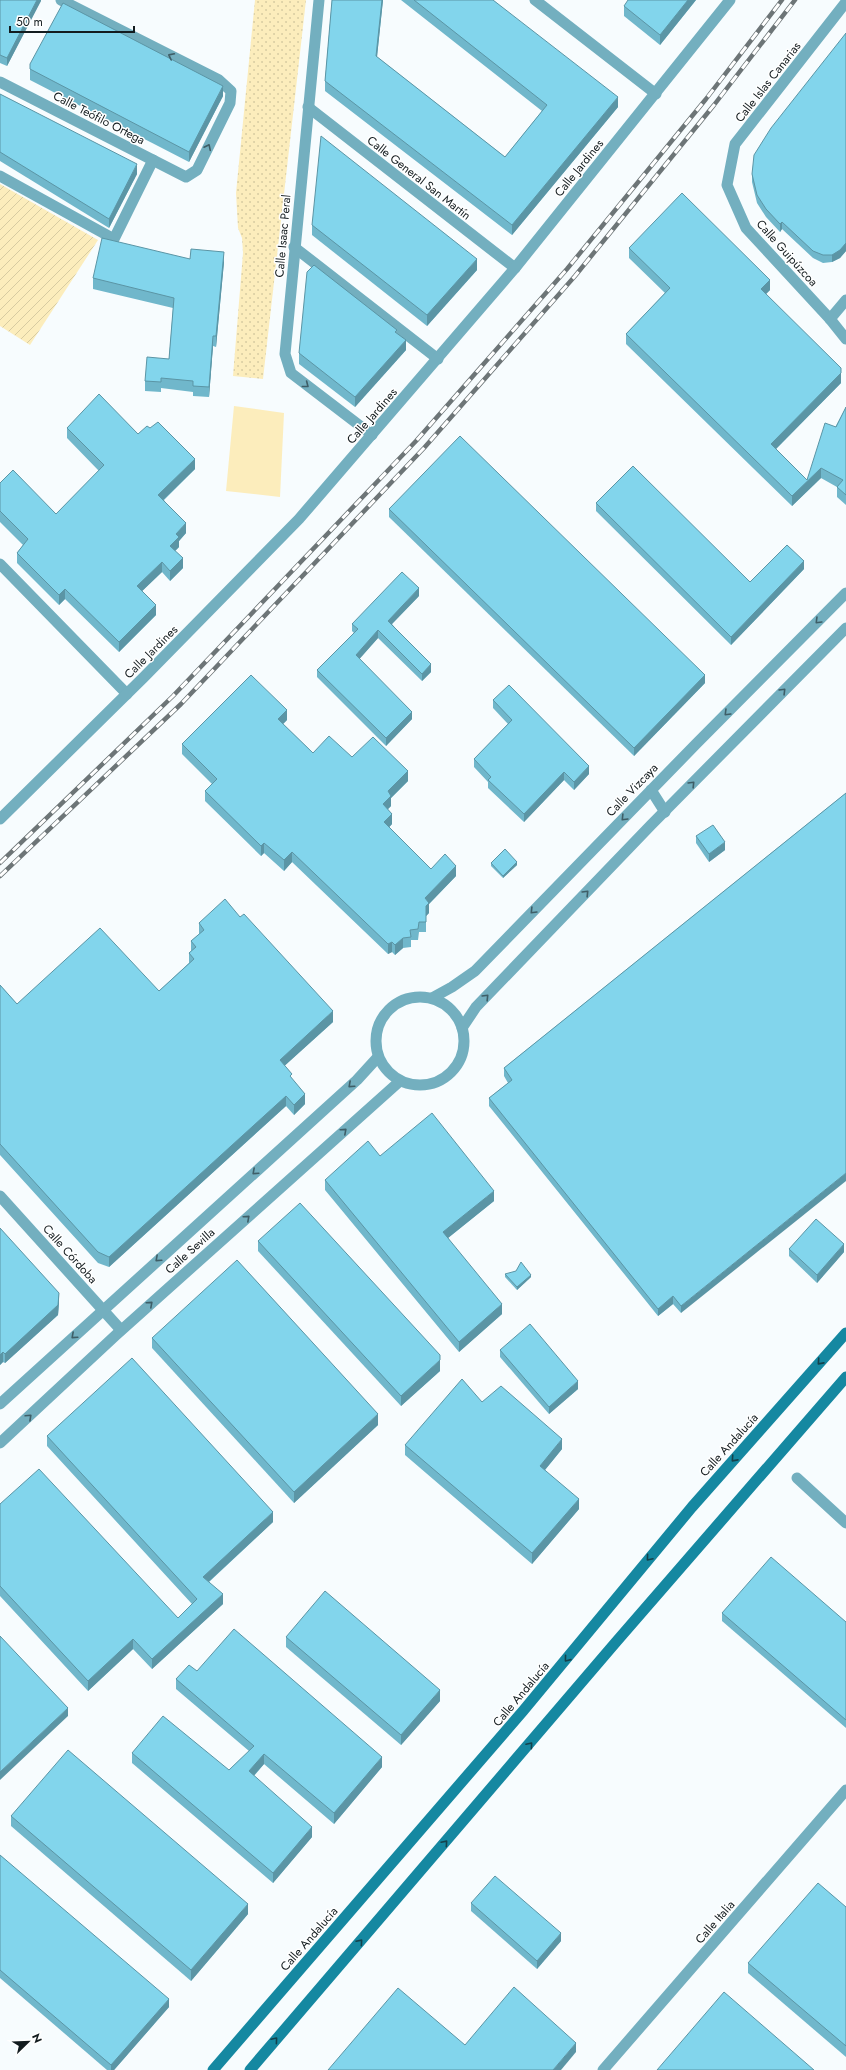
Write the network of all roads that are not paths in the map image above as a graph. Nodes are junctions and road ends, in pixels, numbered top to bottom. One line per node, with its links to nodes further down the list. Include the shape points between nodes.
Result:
1 (61, 0): 9 (street, Calle Teófilo Ortega, one-way to 1, via 186,177 197,170 230,103 231,91 219,80)
2 (319, 0): 8 (street, Calle Isaac Peral)
3 (535, 0): 7 (street)
4 (730, 0): 7 (street, Calle Jardines)
5 (846, 2): 11 (street, Calle Islas Canarias, via 735,144)
6 (0, 82): 9 (street, Calle Teófilo Ortega)
7 (656, 94): 13 (street, Calle Jardines)
8 (308, 107): 12 (street, Calle Isaac Peral); 13 (street, Calle General San Martín)
9 (153, 160): 10 (street, via 114,239)
10 (0, 176)
11 (727, 185): 15 (street, Calle Guipúzcoa, via 746,228)
12 (294, 247): 17 (street); 18 (street, Calle Isaac Peral, one-way to 18, via 285,354 291,373)
13 (515, 268): 17 (street, Calle Jardines)
14 (846, 300): 15 (street)
15 (830, 319): 16 (street, Calle Guipúzcoa)
16 (844, 335)
17 (438, 359): 18 (street, Calle Jardines)
18 (372, 435): 22 (street, Calle Jardines, via 299,519)
19 (0, 564): 22 (street)
20 (846, 594): 23 (street, Calle Vizcaya, one-way to 23)
21 (846, 628): 24 (street, one-way to 21)
22 (127, 694): 25 (street, Calle Jardines)
23 (651, 790): 24 (street); 26 (street, Calle Vizcaya, one-way to 26, via 475,971)
24 (665, 812): 27 (street, one-way to 24, via 476,1007)
25 (0, 819)
26 (432, 998): 27 (street, via 450,1008); 28 (street, via 409,998 388,1009 379,1023 376,1035)
27 (462, 1028): 29 (street, via 462,1054 446,1077 420,1085)
28 (378, 1057): 29 (street, via 384,1067); 31 (street, Calle Sevilla, one-way to 31, via 357,1080)
29 (400, 1081): 32 (street, Calle Sevilla, one-way to 29)
30 (0, 1196): 31 (street, Calle Córdoba)
31 (103, 1310): 32 (street, Calle Córdoba); 35 (street, Calle Sevilla, one-way to 35)
32 (121, 1330): 36 (street, Calle Sevilla, one-way to 32)
33 (846, 1333): 40 (main road, Calle Andalucía, one-way to 40, via 692,1507 524,1712)
34 (846, 1377): 41 (main road, one-way to 34)
35 (0, 1404)
36 (0, 1443)
37 (796, 1478): 38 (street)
38 (846, 1523)
39 (846, 1790): 42 (street, Calle Italia)
40 (213, 2070)
41 (250, 2070)
42 (603, 2070)

